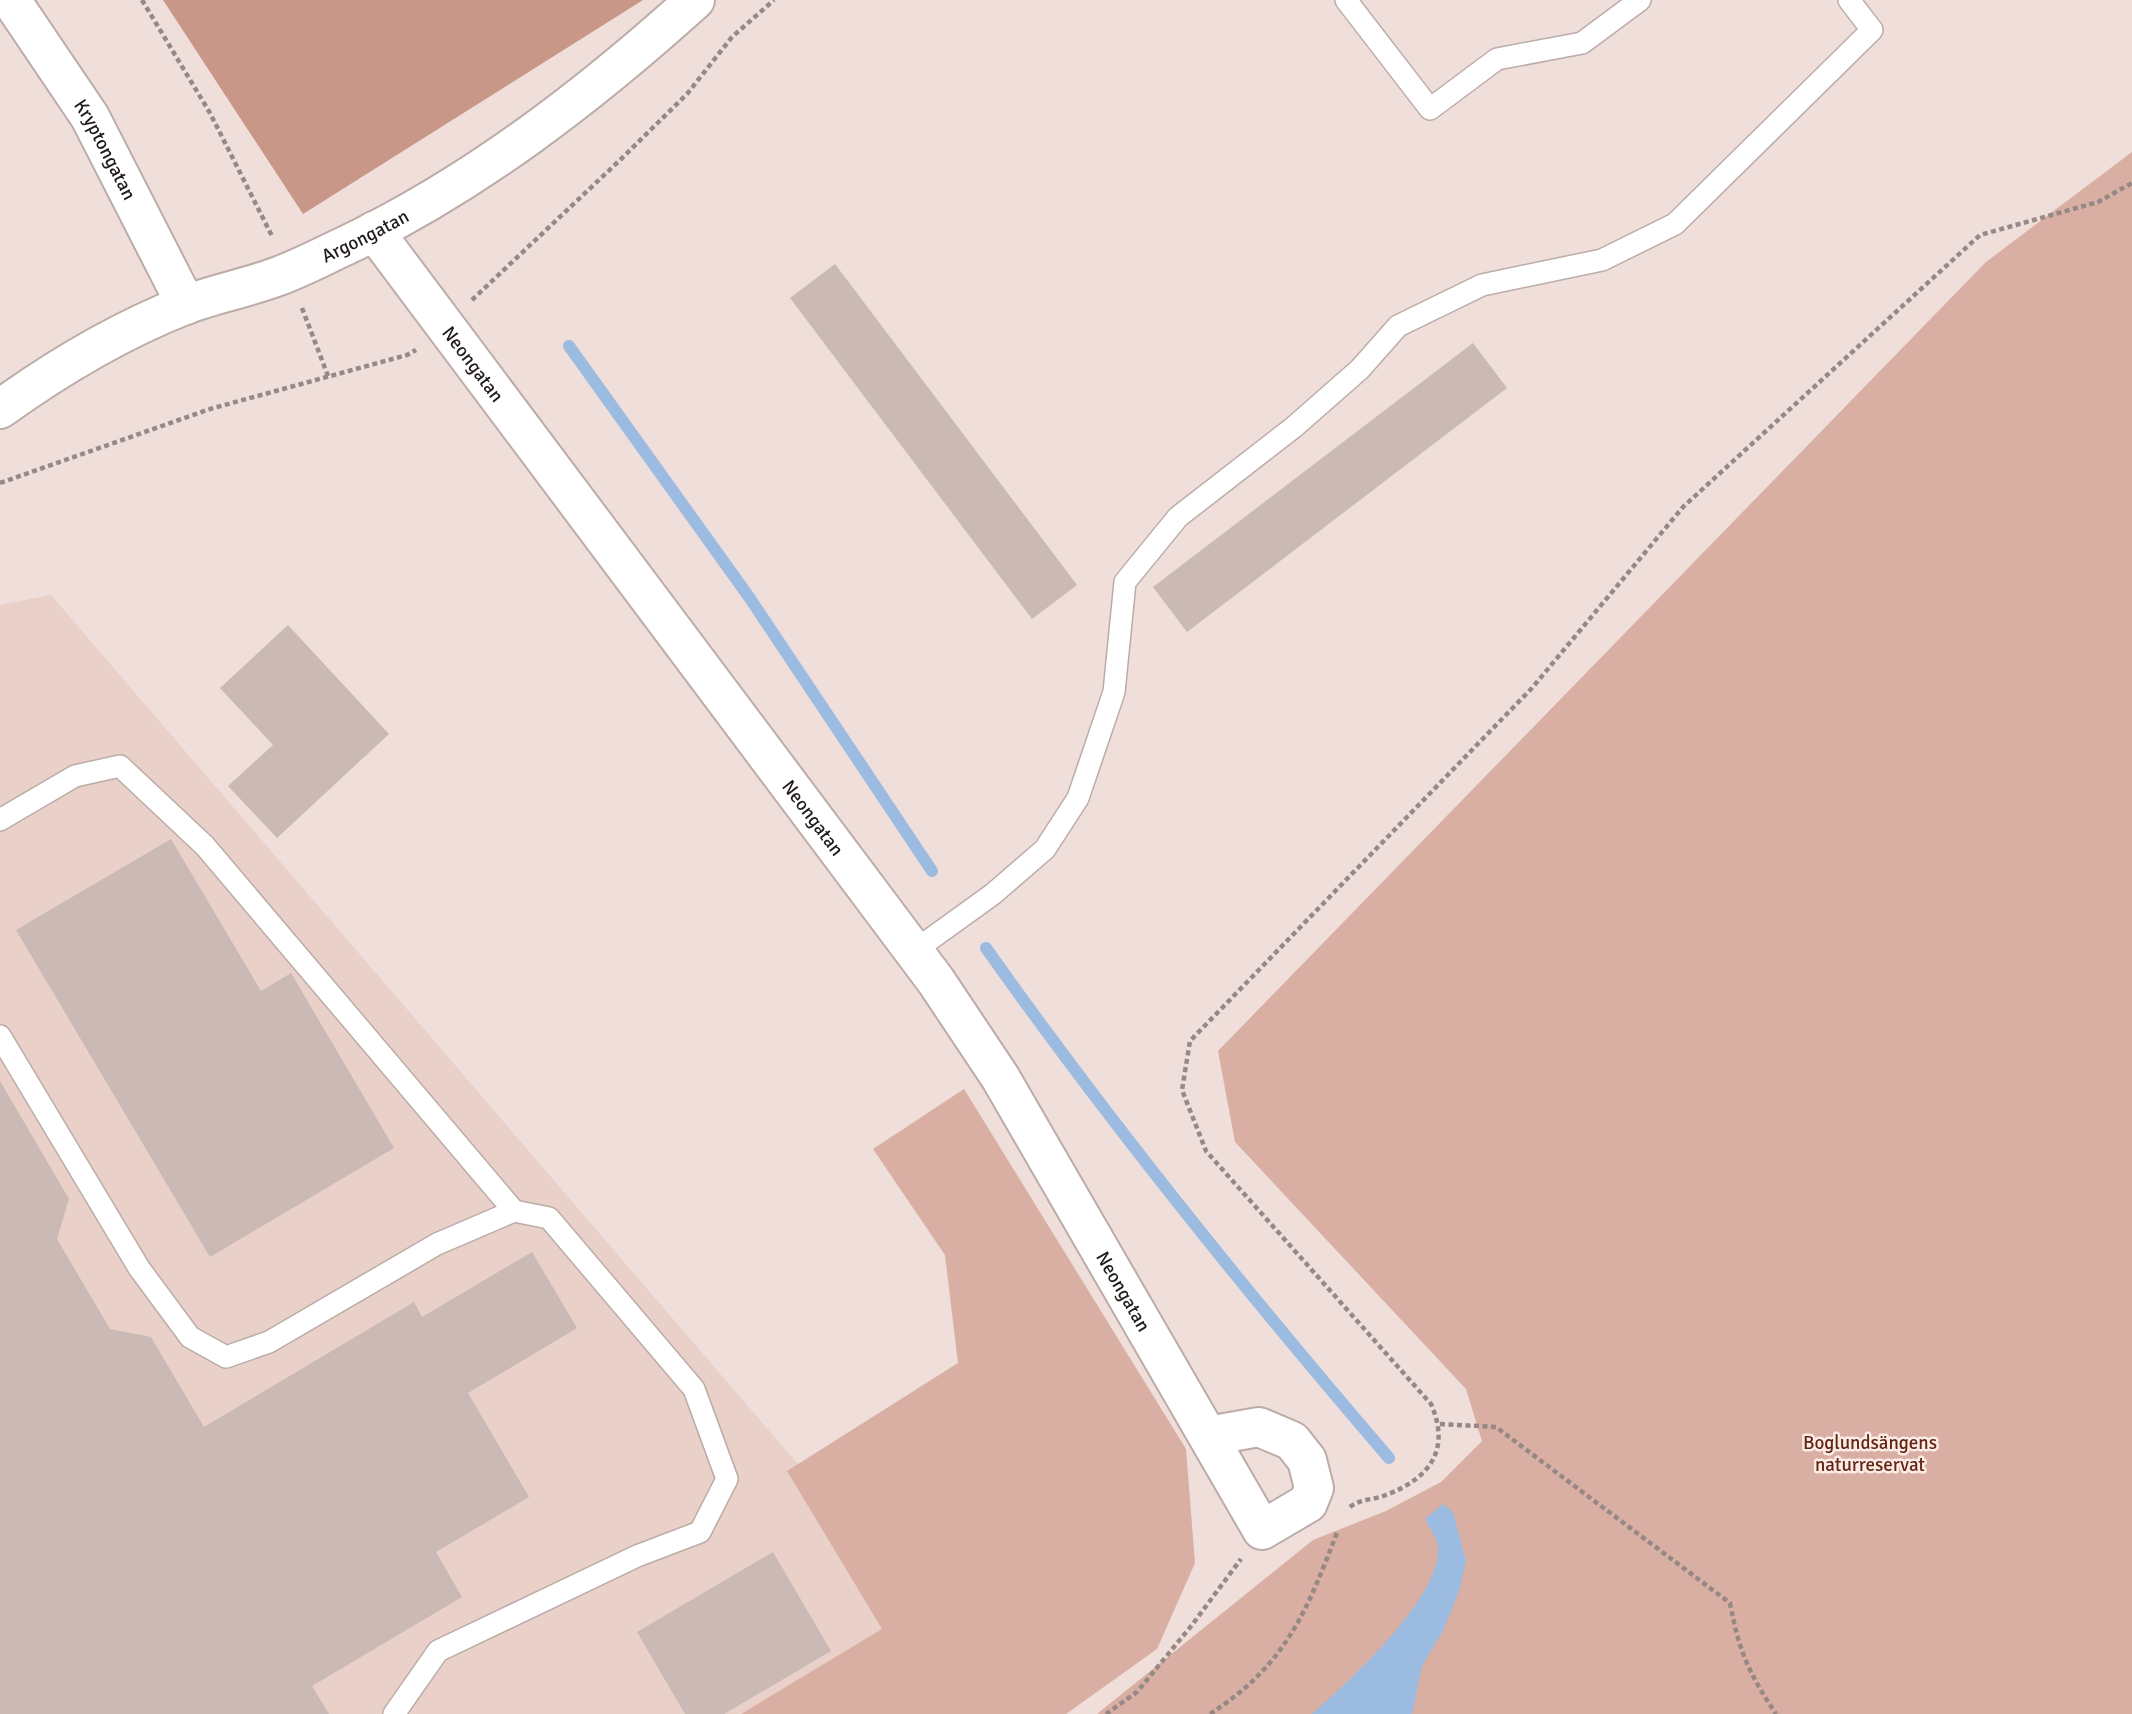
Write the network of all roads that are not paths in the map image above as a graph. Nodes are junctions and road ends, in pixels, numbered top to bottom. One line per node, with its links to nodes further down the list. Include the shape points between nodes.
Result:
1 (11, 0): 7 (street, Kryptongatan, via 90,117)
2 (695, 0): 6 (street, Argongatan, via 623,64 495,160)
3 (1346, 0): 4 (lane, via 1430,109 1497,59 1582,43)
4 (1640, 0)
5 (1849, 0): 10 (lane, via 1872,30 1675,224 1602,260 1482,285 1398,326 1360,369 1294,427 1178,517 1125,582 1114,692 1078,798 1045,849 993,894)
6 (373, 231): 7 (street, Argongatan, via 276,277); 10 (street, Neongatan)
7 (186, 305): 8 (street, Argongatan, via 112,338)
8 (1, 405)
9 (0, 820): 12 (lane, via 75,776 120,766 205,846)
10 (914, 951): 13 (street, Neongatan, via 1000,1077)
11 (0, 1037): 12 (lane, via 139,1268 190,1337 226,1357 269,1342 437,1244)
12 (514, 1211): 14 (lane, via 549,1218 694,1389 727,1479 700,1532 637,1556 438,1651)
13 (1208, 1436): 13 (street, Neongatan, via 1262,1530 1308,1503 1314,1488 1307,1460 1292,1441 1259,1427)
14 (394, 1714)

